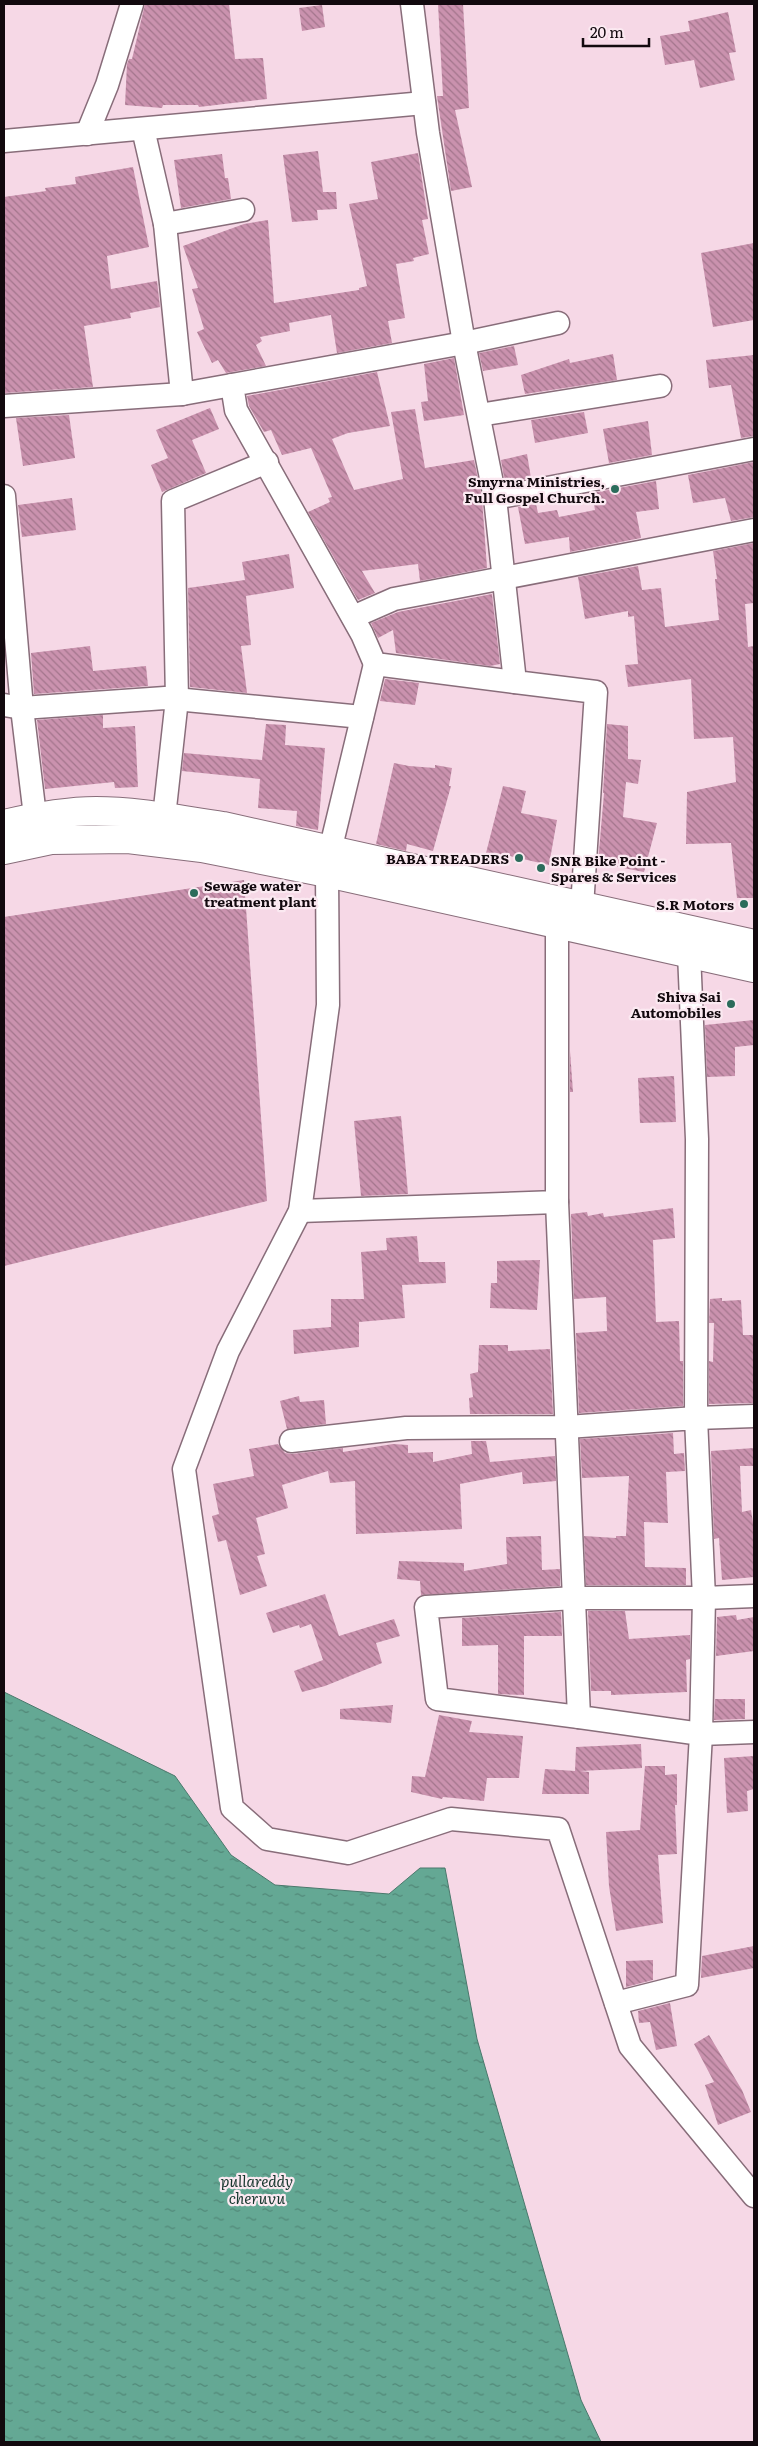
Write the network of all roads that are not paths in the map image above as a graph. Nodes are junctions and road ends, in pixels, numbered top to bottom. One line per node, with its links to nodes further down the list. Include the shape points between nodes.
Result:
1 (132, 4): 5 (street, via 107,85)
2 (412, 4): 3 (street)
3 (424, 103): 4 (street); 10 (street)
4 (143, 129): 5 (street); 8 (street)
5 (87, 134): 6 (street)
6 (4, 141)
7 (243, 210): 8 (street)
8 (165, 224): 13 (street)
9 (558, 323): 10 (street)
10 (464, 343): 11 (street); 15 (street)
11 (232, 385): 13 (street); 17 (street, via 236,410)
12 (660, 386): 15 (street)
13 (182, 394): 14 (street)
14 (4, 406)
15 (479, 415): 19 (street)
16 (754, 449): 19 (street)
17 (267, 462): 22 (street); 25 (street, via 173,501)
18 (4, 496): 26 (street)
19 (495, 498): 21 (street)
20 (754, 530): 21 (street)
21 (504, 577): 22 (street, via 394,599); 24 (street)
22 (353, 617): 23 (street)
23 (375, 664): 24 (street); 27 (street)
24 (515, 682): 33 (street, via 596,692)
25 (176, 699): 26 (street); 27 (street); 29 (street)
26 (13, 706): 28 (street)
27 (362, 717): 32 (street)
28 (35, 816): 29 (main road, via 96,811); 30 (main road)
29 (164, 817): 32 (main road, via 223,826)
30 (4, 824)
31 (4, 850): 32 (main road, via 51,840 128,839)
32 (328, 862): 33 (main road); 34 (main road); 39 (street, via 328,1005)
33 (582, 907): 35 (main road)
34 (557, 924): 36 (main road); 38 (street)
35 (754, 944)
36 (689, 953): 37 (main road); 41 (street, via 697,1139)
37 (754, 968)
38 (557, 1202): 39 (street); 42 (street)
39 (300, 1211): 50 (street, via 228,1351 184,1470 232,1808 267,1839 348,1853 451,1819 558,1829)
40 (754, 1416): 41 (street)
41 (696, 1418): 42 (street); 46 (street)
42 (567, 1427): 43 (street, via 406,1428); 45 (street)
43 (292, 1442)
44 (754, 1596): 46 (street)
45 (575, 1598): 46 (street); 47 (street); 47 (street, via 426,1607 437,1699)
46 (704, 1598): 49 (street)
47 (578, 1718): 49 (street)
48 (754, 1732): 49 (street)
49 (701, 1734): 50 (street, via 687,1985)
50 (616, 2003): 51 (street, via 630,2046)
51 (754, 2196)

